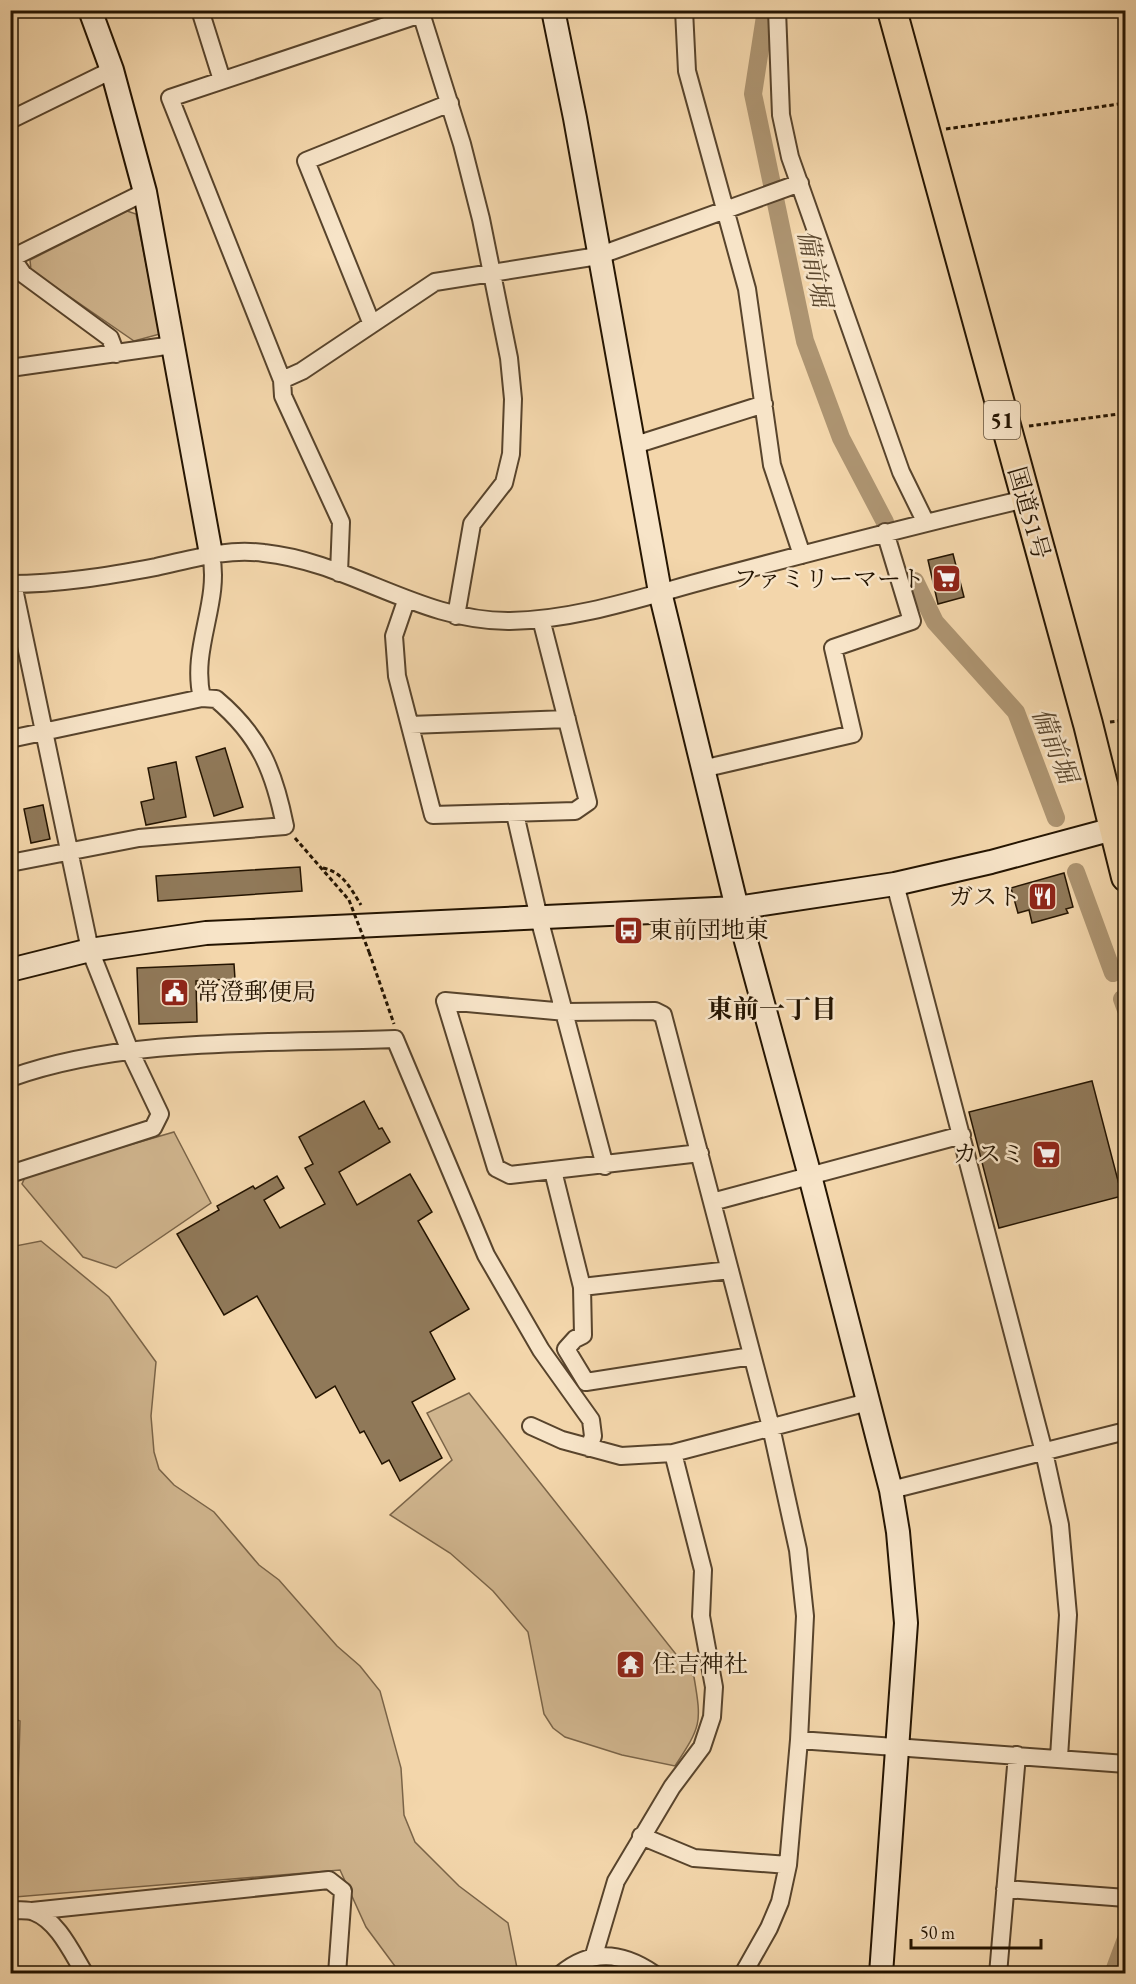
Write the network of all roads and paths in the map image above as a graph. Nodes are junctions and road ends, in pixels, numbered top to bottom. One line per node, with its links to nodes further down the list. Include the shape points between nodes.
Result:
1 (90, 10): 8 (street)
2 (200, 10): 9 (street)
3 (553, 10): 17 (street)
4 (684, 10): 16 (street, via 687,71)
5 (777, 10): 14 (street, via 781,115)
6 (892, 10): 13 (highway, 国道51号 / 51)
7 (421, 12): 9 (street); 10 (street)
8 (112, 70): 12 (street); 15 (street)
9 (222, 80): 24 (street, via 170,98)
10 (450, 103): 19 (street); 20 (street, via 306,161)
11 (1125, 103): 13 (path)
12 (10, 120)
13 (924, 132): 27 (highway, 国道51号 / 51)
14 (800, 183): 16 (street); 30 (street, via 901,472)
15 (145, 192): 18 (street); 21 (street)
16 (724, 209): 17 (street); 25 (street, via 747,289)
17 (598, 256): 19 (street); 28 (street)
18 (11, 258): 22 (street, via 23,274 110,338)
19 (492, 272): 20 (street, via 435,282); 38 (street, via 509,358 513,399 511,454 504,483 472,524)
20 (371, 322): 24 (street)
21 (173, 345): 22 (street); 32 (street)
22 (116, 354): 23 (street)
23 (10, 368)
24 (282, 380): 34 (street, via 283,396 341,522)
25 (764, 404): 28 (street); 33 (street, via 772,465)
26 (1125, 413): 27 (path)
27 (1005, 428): 29 (highway, 国道51号 / 51)
28 (632, 446): 36 (street)
29 (1025, 499): 30 (street); 48 (highway, 国道51号 / 51)
30 (926, 523): 31 (street)
31 (885, 532): 33 (street); 45 (street, via 912,621 833,648 854,734)
32 (211, 554): 34 (street, via 231,550 293,557); 35 (street, via 102,577); 40 (street, via 215,573 197,676)
33 (802, 555): 36 (street)
34 (339, 573): 37 (street)
35 (12, 584): 43 (street)
36 (660, 592): 39 (street); 45 (street)
37 (406, 601): 38 (street); 42 (street, via 394,636 397,676)
38 (456, 616): 39 (street, via 510,621)
39 (542, 619): 41 (street)
40 (201, 698): 43 (street); 47 (street, via 216,699 256,740 277,787)
41 (567, 719): 42 (street); 46 (street, via 588,802 575,811)
42 (410, 725): 46 (street, via 433,815)
43 (44, 732): 44 (street); 49 (street)
44 (10, 739)
45 (702, 769): 54 (street)
46 (515, 814): 55 (street)
47 (285, 826): 49 (street, via 139,838); 51 (path)
48 (1113, 829): 52 (highway, 国道51号 / 51); 53 (street)
49 (69, 851): 50 (street); 57 (street)
50 (10, 863)
51 (323, 868): 56 (path, via 335,870 360,905 370,905); 60 (path, bridge, via 349,900 395,1029)
52 (1125, 877)
53 (895, 884): 54 (street); 63 (street)
54 (737, 908): 55 (street); 68 (street)
55 (539, 918): 56 (street); 59 (street)
56 (372, 924): 57 (street, via 206,933)
57 (90, 950): 58 (street); 61 (street)
58 (10, 970)
59 (566, 1012): 64 (street, via 655,1011 663,1016); 65 (street); 66 (street, via 445,1001 496,1168 510,1175)
60 (395, 1039): 61 (street); 77 (street, via 486,1255 541,1350 591,1420 593,1436)
61 (130, 1051): 62 (street); 67 (street, via 160,1114 153,1128)
62 (10, 1078)
63 (962, 1135): 68 (street); 78 (street)
64 (700, 1154): 65 (street); 69 (street)
65 (605, 1166): 66 (street)
66 (553, 1172): 71 (street)
67 (10, 1174)
68 (810, 1176): 69 (street); 73 (street)
69 (712, 1202): 70 (street)
70 (730, 1270): 71 (street); 72 (street)
71 (582, 1287): 72 (street, via 584,1335 566,1349 586,1382)
72 (752, 1356): 75 (street)
73 (868, 1402): 75 (street); 80 (street)
74 (531, 1426): 77 (street)
75 (771, 1427): 79 (street); 81 (street, via 798,1550 805,1616)
76 (1125, 1431): 78 (street)
77 (589, 1448): 79 (street, via 621,1456)
78 (1044, 1452): 80 (street); 84 (street, via 1060,1525 1068,1615)
79 (673, 1453): 86 (street, via 703,1570 701,1616 714,1688 712,1717 702,1748)
80 (891, 1490): 82 (street, via 906,1623)
81 (800, 1740): 82 (street); 87 (street)
82 (899, 1748): 83 (street); 98 (street)
83 (1017, 1755): 84 (street); 88 (street)
84 (1059, 1757): 85 (street)
85 (1125, 1764)
86 (641, 1836): 87 (street, via 694,1858); 92 (street, via 616,1881)
87 (788, 1865): 97 (street, via 780,1902)
88 (1005, 1889): 89 (street); 99 (street)
89 (1125, 1899)
90 (10, 1910): 91 (street)
91 (32, 1911): 93 (street, via 46,1918); 94 (street, via 329,1881 343,1891)
92 (594, 1956): 95 (street, via 571,1965); 96 (street, via 618,1957)
93 (85, 1974)
94 (337, 1974)
95 (561, 1974)
96 (654, 1974)
97 (743, 1974)
98 (881, 1974)
99 (998, 1974)

